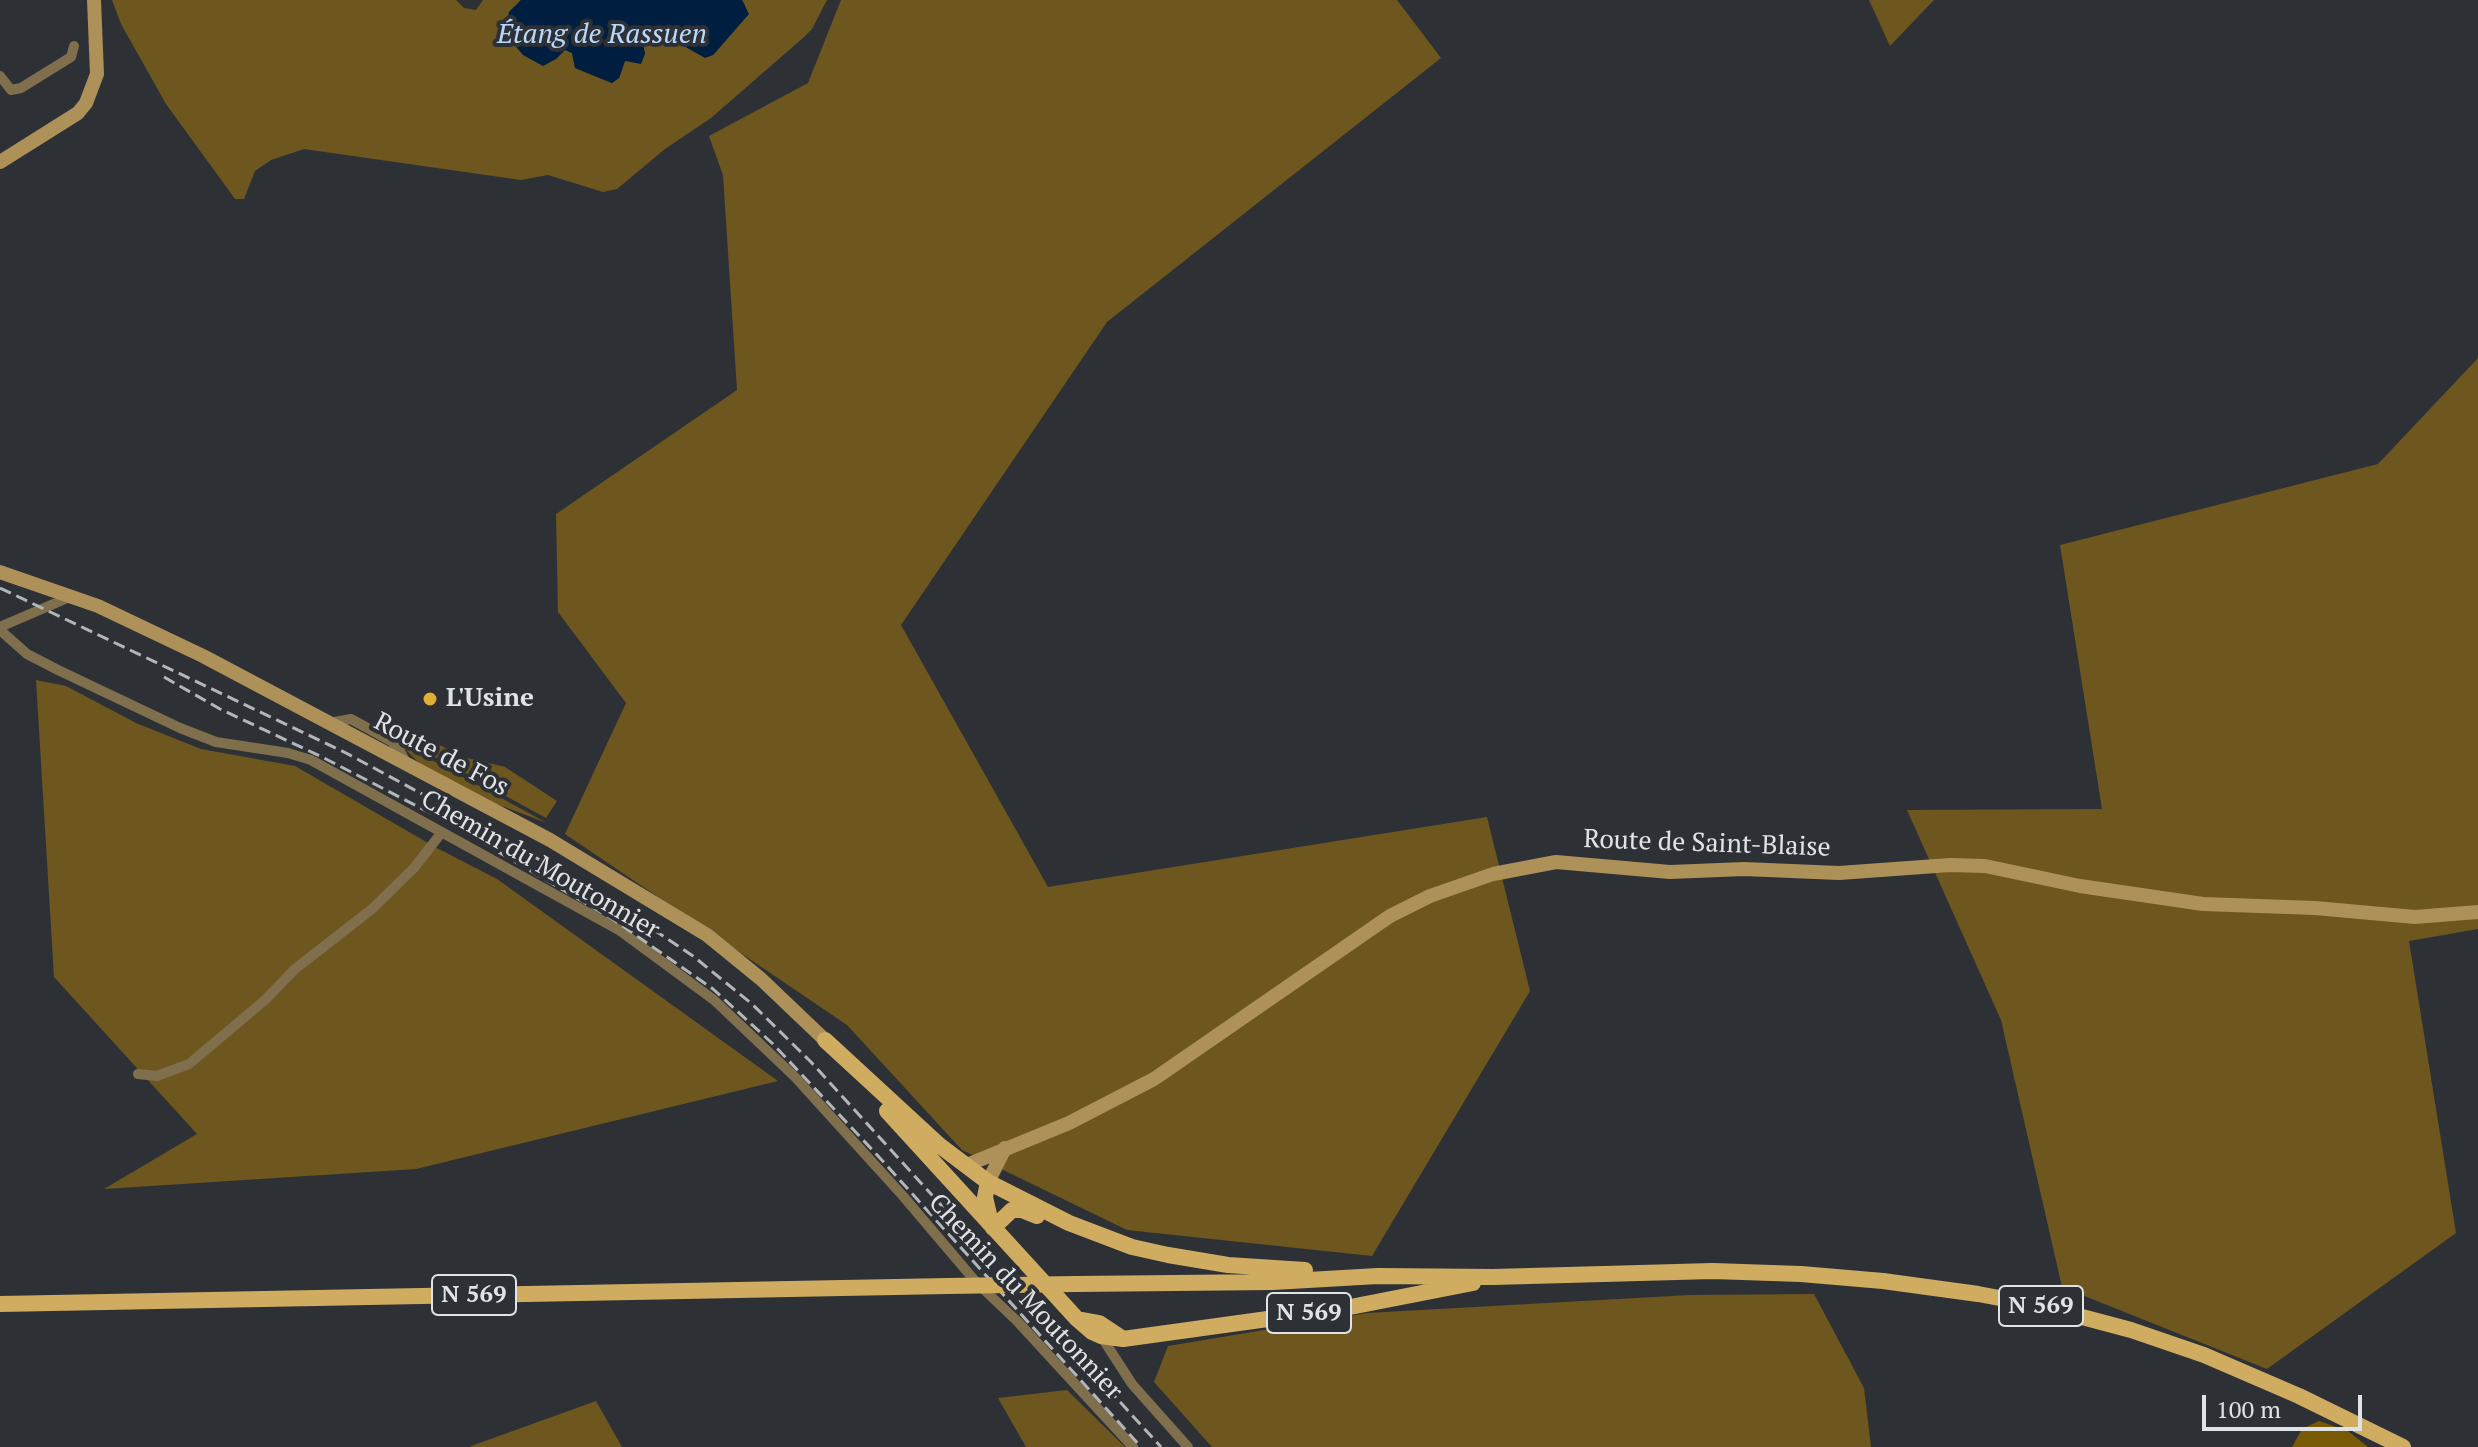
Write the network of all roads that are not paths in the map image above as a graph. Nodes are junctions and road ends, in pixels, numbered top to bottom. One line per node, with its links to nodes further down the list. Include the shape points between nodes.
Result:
1 (94, 0): 4 (street, via 97,74 86,103)
2 (74, 46): 3 (street, via 71,57 21,88 11,90)
3 (0, 76)
4 (0, 162)
5 (0, 572): 6 (street, Route de Fos)
6 (72, 596): 7 (street); 10 (street, Route de Fos, via 203,656 550,840 707,935)
7 (0, 629): 8 (street, Chemin du Moutonnier, via 27,654 180,728 216,742 311,760)
8 (442, 832): 11 (street, via 372,909 189,1064 157,1076); 25 (street, Chemin du Moutonnier, via 619,930 714,1000 795,1077 976,1282)
9 (2478, 912): 12 (street, Route de Saint-Blaise, via 2415,917 2203,904 1985,866 1839,873 1670,872 1556,862 1493,874 1390,916 1154,1079 1069,1123)
10 (825, 1040): 13 (main road); 15 (main road)
11 (138, 1074)
12 (1005, 1148): 13 (street, Route de Saint-Blaise); 14 (street)
13 (967, 1165): 14 (main road); 15 (main road)
14 (988, 1182): 15 (main road); 16 (main road, via 985,1197); 17 (main road)
15 (959, 1192): 16 (main road)
16 (993, 1228): 17 (main road, via 1006,1213 1022,1210 1090,1238); 21 (main road)
17 (1118, 1242): 18 (main road, via 1228,1265)
18 (1378, 1276): 19 (main road, N 569); 20 (main road, N 569, bridge)
19 (1493, 1277): 23 (main road, N 569, via 1340,1309); 27 (main road, N 569, via 1801,1274 2037,1305 2204,1355)
20 (0, 1304)
21 (1077, 1319): 22 (main road); 23 (main road, via 1099,1323)
22 (1101, 1336): 23 (main road); 24 (street)
23 (1123, 1339): 24 (street)
24 (1124, 1370): 26 (street)
25 (1133, 1447)
26 (1188, 1447)
27 (2403, 1447)

